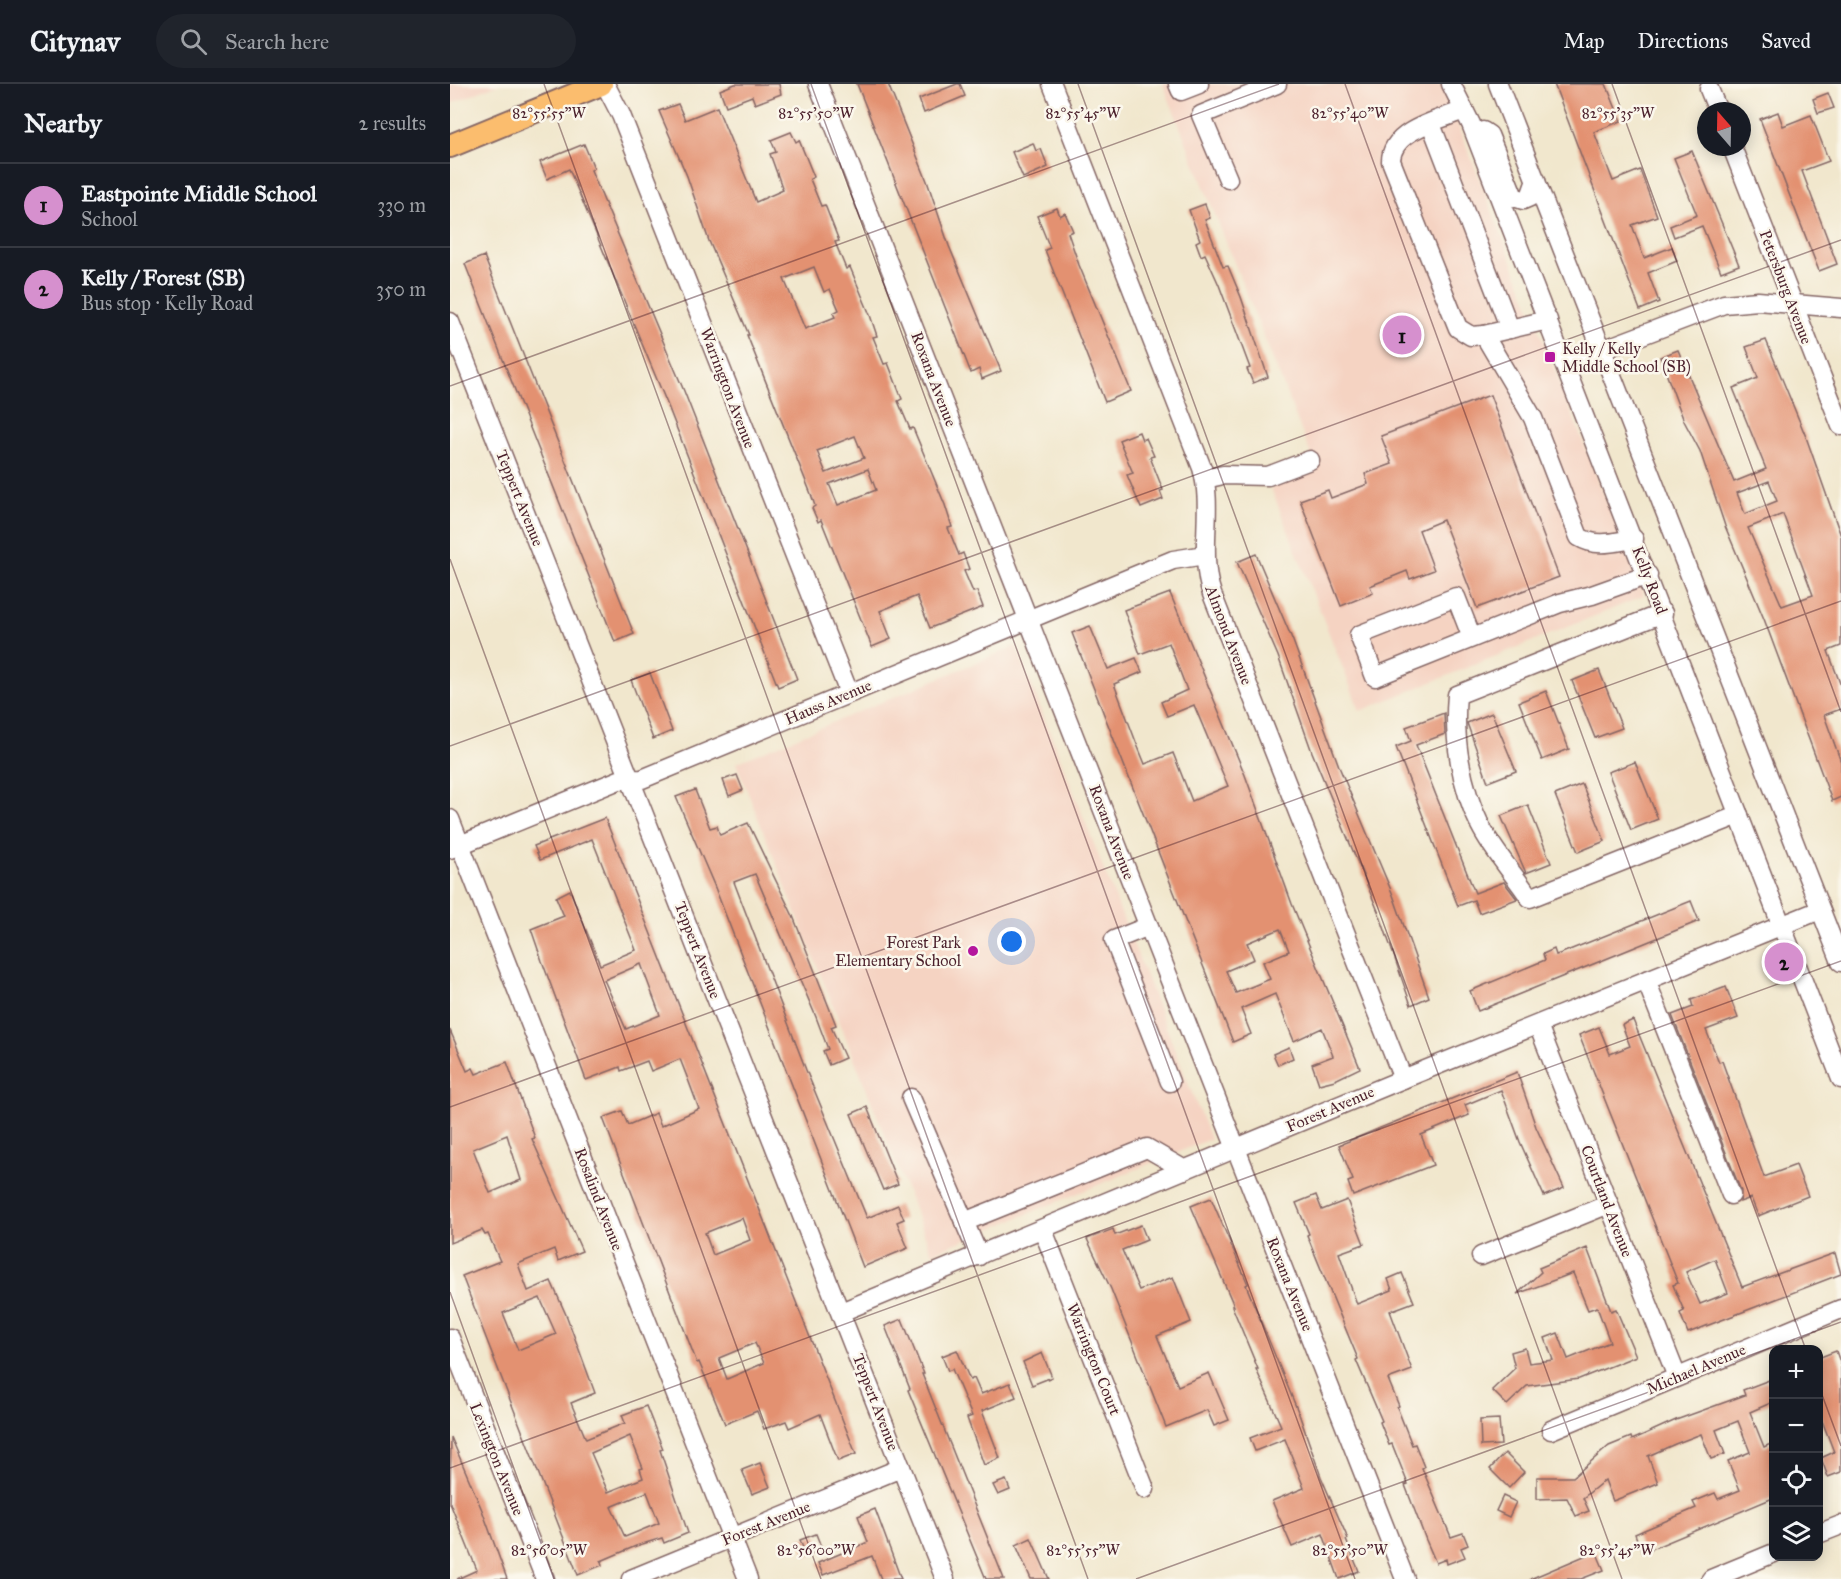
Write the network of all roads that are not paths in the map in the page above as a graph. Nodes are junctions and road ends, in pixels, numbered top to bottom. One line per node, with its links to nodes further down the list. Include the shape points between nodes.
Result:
1 (603, 84): 13 (main road); 34 (street, Warrington Avenue, via 621,115)
2 (818, 84): 32 (street, Roxana Avenue)
3 (1052, 84): 27 (street, Almond Avenue)
4 (1178, 84): 5 (street, via 1181,91)
5 (1199, 84)
6 (1277, 84): 15 (street, via 1201,115)
7 (1452, 84): 11 (street, Kelly Road)
8 (1498, 84): 16 (street)
9 (1709, 88): 10 (street)
10 (1714, 102)
11 (1468, 117): 12 (street); 16 (street, via 1489,135 1514,197 1530,198); 19 (street, Kelly Road)
12 (1431, 124): 21 (street); 22 (street, via 1396,143 1390,161 1458,328 1471,336)
13 (450, 146)
14 (1735, 156): 17 (street, Petersburg Avenue)
15 (1228, 179)
16 (1536, 180): 23 (street)
17 (1793, 304): 18 (street); 23 (street, via 1724,304); 25 (street, Petersburg Avenue)
18 (1841, 308)
19 (1548, 320): 21 (street); 24 (street, Kelly Road)
20 (450, 322): 35 (street, Teppert Avenue)
21 (1510, 330): 22 (street)
22 (1484, 335): 28 (street, via 1533,418 1580,537 1598,544)
23 (1602, 349): 24 (street); 39 (street)
24 (1565, 364): 28 (street, Kelly Road)
25 (1841, 426)
26 (1310, 460): 27 (street, via 1268,476)
27 (1205, 478): 29 (street, Almond Avenue)
28 (1634, 539): 30 (street, Kelly Road)
29 (1205, 555): 32 (street, Hauss Avenue, via 1180,557); 45 (street, Almond Avenue, via 1205,573 1212,594)
30 (1648, 574): 31 (street, Kelly Road); 33 (street)
31 (1662, 613): 36 (street, Kelly Road); 36 (street, via 1457,695 1455,718 1466,789 1481,827 1530,898)
32 (1028, 619): 34 (street, Hauss Avenue); 41 (street, Roxana Avenue)
33 (1472, 638): 33 (street, via 1375,677 1359,635 1456,597)
34 (849, 693): 35 (street, Hauss Avenue)
35 (632, 780): 38 (street, Hauss Avenue, via 619,780); 58 (street, Teppert Avenue)
36 (1739, 815): 40 (street, Kelly Road)
37 (450, 819): 38 (street, Rosalind Avenue)
38 (455, 847): 66 (street, Rosalind Avenue)
39 (1820, 910): 40 (street, Forest Avenue); 42 (street)
40 (1782, 925): 43 (street, Forest Avenue); 46 (street, Kelly Road)
41 (1149, 926): 47 (street, via 1114,940); 49 (street, Roxana Avenue)
42 (1841, 962)
43 (1646, 980): 44 (street, Forest Avenue); 51 (street)
44 (1538, 1025): 45 (street, Forest Avenue); 52 (street, Courtland Avenue)
45 (1402, 1079): 49 (street, Forest Avenue)
46 (1841, 1079)
47 (1170, 1082)
48 (910, 1098): 53 (street)
49 (1236, 1148): 50 (street, Forest Avenue); 72 (street, Roxana Avenue)
50 (1185, 1170): 53 (street, via 1147,1148); 54 (street, Forest Avenue)
51 (1731, 1195)
52 (1609, 1204): 56 (street); 60 (street, Courtland Avenue)
53 (964, 1222): 55 (street)
54 (1043, 1230): 55 (street, Forest Avenue); 63 (street, Warrington Court)
55 (979, 1256): 58 (street, Forest Avenue)
56 (1481, 1256)
57 (1841, 1310): 60 (street, Michael Avenue)
58 (841, 1312): 62 (street, Teppert Avenue)
59 (450, 1338): 68 (street, Lexington Avenue)
60 (1677, 1377): 61 (street, Michael Avenue)
61 (1551, 1430)
62 (901, 1468): 66 (street, Forest Avenue); 71 (street, Teppert Avenue)
63 (1145, 1488)
64 (1841, 1525): 65 (street)
65 (1823, 1532)
66 (731, 1537): 69 (street, Forest Avenue); 70 (street, Rosalind Avenue)
67 (1769, 1555): 73 (street)
68 (545, 1579)
69 (631, 1579)
70 (748, 1579)
71 (945, 1579)
72 (1405, 1579)
73 (1711, 1579)

